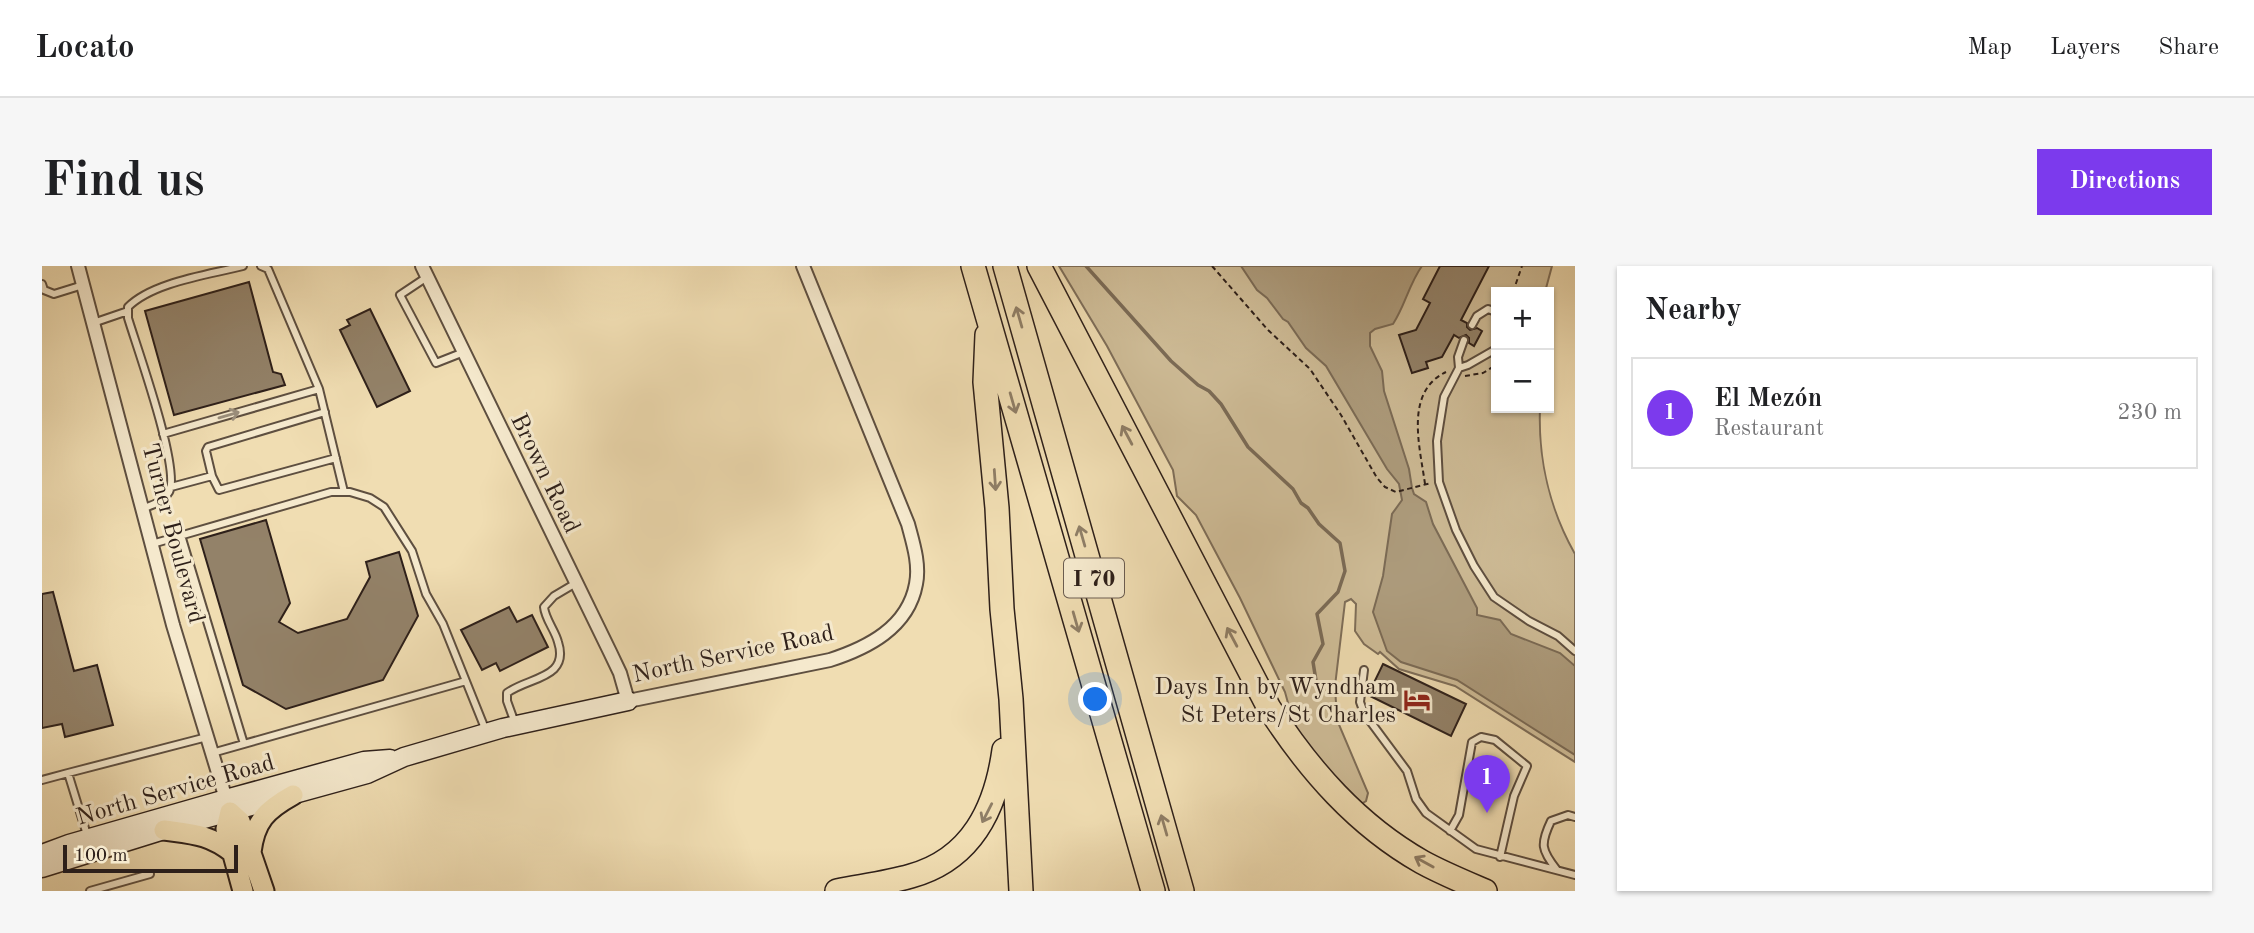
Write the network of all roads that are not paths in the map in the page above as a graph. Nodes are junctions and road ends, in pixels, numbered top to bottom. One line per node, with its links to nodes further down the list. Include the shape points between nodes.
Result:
1 (78, 266): 10 (street, Turner Boulevard)
2 (243, 266): 12 (lane, via 139,296)
3 (803, 266): 35 (street, North Service Road, via 908,524 916,556 916,584 907,609 888,632 860,651)
4 (974, 266): 13 (highway, I 70)
5 (1005, 266): 63 (highway, I 70, one-way to 5)
6 (1039, 266): 64 (highway, one-way to 6, via 1422,862 1385,837 1351,810 1292,743 1263,696)
7 (265, 267): 20 (lane)
8 (424, 272): 18 (street, Brown Road); 18 (lane, via 400,295 436,363)
9 (42, 284): 10 (lane, via 54,294)
10 (83, 285): 14 (street, Turner Boulevard)
11 (1491, 310): 15 (lane, via 1477,316)
12 (128, 311): 14 (lane); 22 (lane)
13 (987, 314): 34 (highway, one-way to 34, via 985,382); 62 (highway, I 70, one-way to 62)
14 (93, 323): 27 (street, Turner Boulevard)
15 (1472, 325)
16 (1464, 340): 19 (lane)
17 (1494, 350): 19 (lane)
18 (464, 352): 30 (street, Brown Road)
19 (1459, 368): 31 (lane, via 1444,397 1437,441 1438,482 1456,530 1494,597)
20 (319, 389): 21 (lane); 22 (lane, one-way to 20)
21 (325, 412): 23 (lane); 24 (lane, via 208,447)
22 (163, 434): 25 (lane)
23 (336, 458): 24 (lane, via 219,490); 26 (lane)
24 (212, 476): 25 (lane)
25 (171, 487): 27 (lane, via 162,501)
26 (344, 492): 28 (lane); 33 (lane, via 370,498 384,507 412,551 426,594)
27 (142, 509): 29 (street, Turner Boulevard)
28 (181, 535): 29 (lane); 39 (lane)
29 (152, 544): 38 (street, Turner Boulevard)
30 (576, 583): 35 (street, Brown Road, via 621,673); 36 (lane, via 544,607 561,651 559,664 551,674 518,684 507,693)
31 (1575, 650)
32 (1364, 670): 48 (lane, via 1360,702 1364,713 1407,771 1426,813)
33 (466, 681): 37 (lane); 39 (lane)
34 (1011, 699): 60 (highway, one-way to 60, via 998,786 970,838 944,860 913,876); 61 (highway)
35 (628, 701): 36 (street, North Service Road)
36 (515, 725): 37 (street, North Service Road)
37 (487, 732): 41 (street, North Service Road)
38 (207, 737): 40 (street, Turner Boulevard); 42 (lane)
39 (244, 744): 40 (lane)
40 (212, 753): 45 (street, Turner Boulevard)
41 (404, 757): 44 (street, North Service Road, via 367,774); 45 (street, North Service Road, via 364,761)
42 (68, 773): 43 (lane); 49 (lane)
43 (42, 780)
44 (293, 795): 45 (street, North Service Road); 50 (main road, via 273,806)
45 (228, 805): 47 (street, North Service Road); 49 (street, North Service Road); 50 (main road, via 240,821)
46 (1575, 817): 54 (lane, via 1551,821 1545,833 1542,844)
47 (164, 830): 50 (main road, via 205,836); 53 (street, North Service Road)
48 (1450, 831): 52 (lane, via 1476,849); 52 (lane, via 1459,815 1472,742 1481,737 1495,740 1527,766 1514,796)
49 (88, 838): 51 (street, North Service Road)
50 (242, 853): 58 (main road); 59 (main road)
51 (42, 854)
52 (1500, 857): 54 (lane)
53 (42, 868)
54 (1558, 871): 56 (lane)
55 (149, 874): 57 (lane)
56 (1575, 875)
57 (90, 891)
58 (243, 891)
59 (264, 891)
60 (837, 891)
61 (1021, 891)
62 (1153, 891)
63 (1182, 891)
64 (1485, 891)

